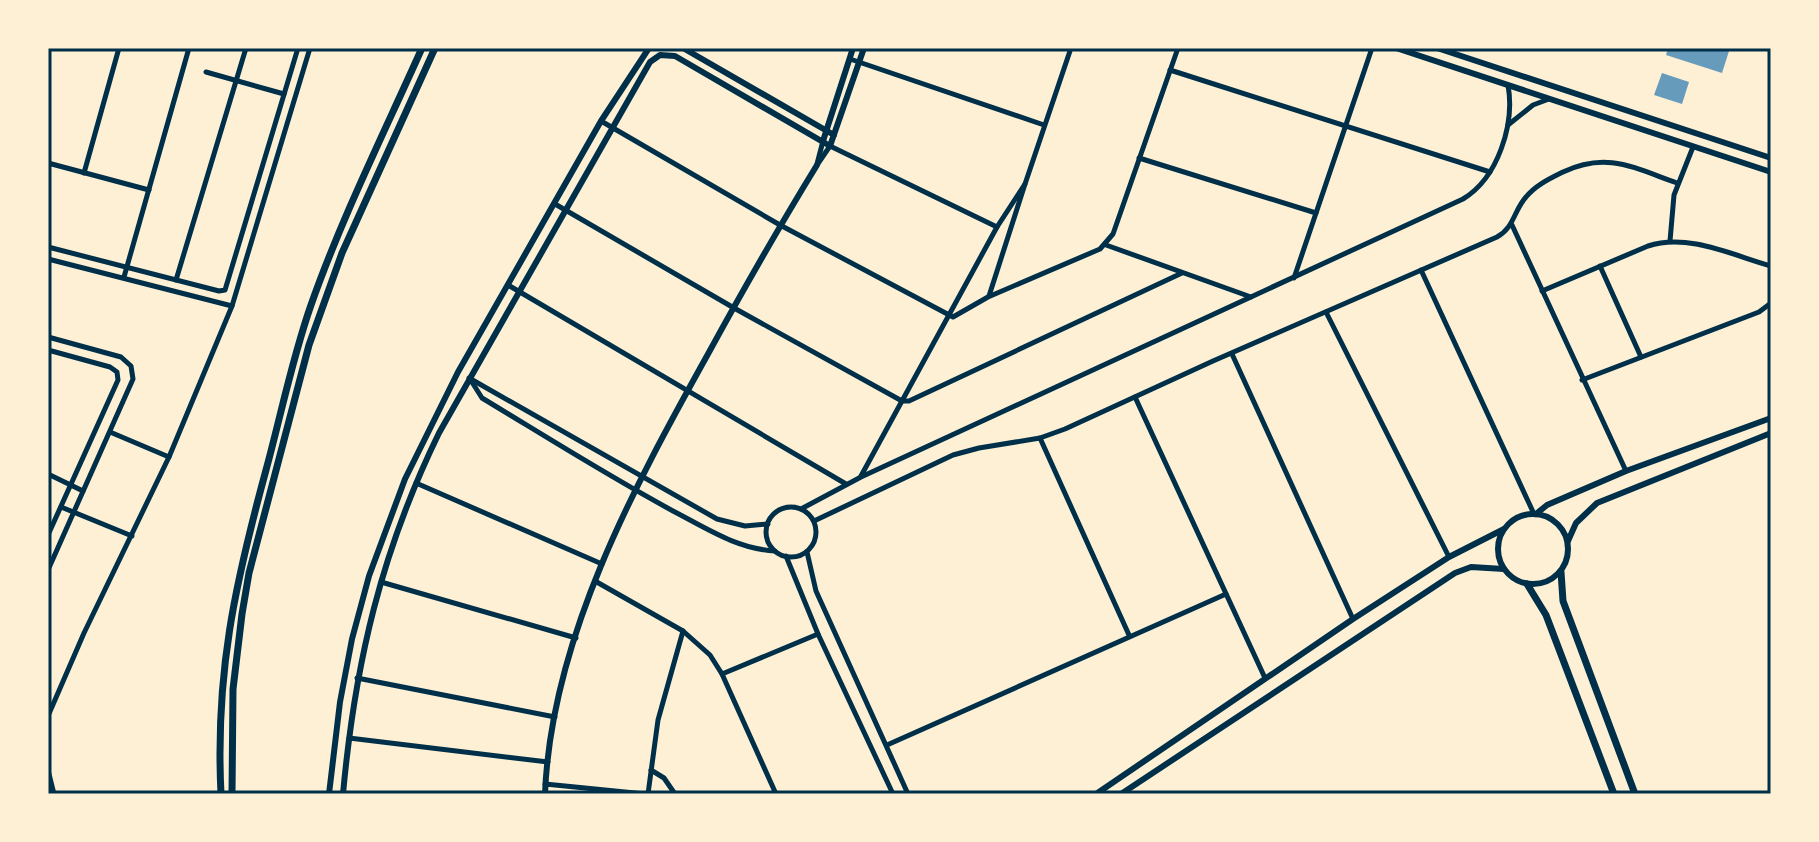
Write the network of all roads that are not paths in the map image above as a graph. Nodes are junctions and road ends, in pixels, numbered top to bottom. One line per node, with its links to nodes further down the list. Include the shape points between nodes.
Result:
1 (119, 48): 45 (street)
2 (189, 48): 48 (street)
3 (246, 48): 21 (street)
4 (298, 48): 24 (street)
5 (310, 48): 73 (street)
6 (422, 48): 144 (main road, via 332,248 300,340 231,613 221,688)
7 (435, 48): 145 (main road, via 342,253 309,345 242,614 233,689)
8 (649, 48): 29 (street)
9 (683, 48): 34 (street)
10 (853, 48): 17 (street)
11 (864, 48): 18 (street)
12 (1071, 48): 30 (street)
13 (1178, 48): 19 (street)
14 (1372, 48): 31 (street)
15 (1396, 48): 22 (street)
16 (1437, 48): 23 (street)
17 (850, 59): 18 (street); 34 (street)
18 (859, 63): 30 (street); 35 (street)
19 (1170, 70): 31 (street); 39 (street)
20 (206, 72): 21 (street)
21 (236, 81): 24 (street); 66 (street)
22 (1508, 85): 25 (street); 32 (street)
23 (1568, 91): 26 (street); 27 (street)
24 (284, 94): 66 (street, via 227,287 219,291)
25 (1549, 99): 27 (street); 32 (street)
26 (1601, 102): 28 (street); 40 (street)
27 (1564, 103): 28 (street)
28 (1596, 114): 38 (street)
29 (601, 121): 33 (street); 49 (street)
30 (1044, 125): 47 (street)
31 (1346, 125): 43 (street); 51 (street)
32 (1508, 125): 43 (street)
33 (611, 127): 36 (street, via 650,62 668,54); 50 (street); 53 (street)
34 (826, 130): 35 (street); 36 (street)
35 (834, 135): 37 (street)
36 (823, 141): 37 (street); 42 (street)
37 (830, 146): 42 (street); 54 (street)
38 (1693, 147): 44 (street); 46 (street)
39 (1139, 158): 51 (street); 56 (street)
40 (1771, 158)
41 (48, 163): 45 (street)
42 (817, 165): 53 (street)
43 (1490, 172): 65 (street, via 1463,199)
44 (1771, 172)
45 (84, 173): 48 (street)
46 (1677, 183): 52 (street, via 1615,162 1588,162 1535,188); 55 (street)
47 (1025, 184): 54 (street); 70 (street)
48 (149, 190): 61 (street)
49 (555, 204): 50 (street); 67 (street)
50 (565, 210): 69 (street); 74 (street)
51 (1316, 213): 65 (street)
52 (1512, 224): 62 (street, via 1497,237); 68 (street)
53 (780, 225): 74 (street); 76 (street)
54 (997, 227): 76 (street)
55 (1670, 241): 59 (street); 60 (street)
56 (1106, 245): 63 (street); 70 (street)
57 (48, 247): 61 (street)
58 (48, 259): 64 (street)
59 (1600, 266): 68 (street); 80 (street)
60 (1771, 266)
61 (127, 267): 64 (street); 66 (street)
62 (1421, 270): 75 (street); 106 (street)
63 (1182, 273): 71 (street); 86 (street)
64 (124, 277): 73 (street)
65 (1293, 279): 71 (street)
66 (176, 280)
67 (508, 285): 69 (street); 81 (street)
68 (1542, 291): 83 (street)
69 (518, 292): 82 (street); 84 (street)
70 (988, 297): 76 (street)
71 (1253, 298): 97 (street)
72 (1771, 303): 80 (street)
73 (232, 306): 93 (street)
74 (734, 308): 84 (street); 86 (street)
75 (1326, 312): 79 (street); 116 (street)
76 (950, 317): 86 (street)
77 (48, 337): 89 (street, via 115,354 131,366 133,379)
78 (49, 353): 100 (street, via 110,367 118,376)
79 (1232, 354): 85 (street); 125 (street)
80 (1641, 357): 83 (street)
81 (458, 372): 82 (street); 88 (street)
82 (469, 378): 90 (street); 96 (street); 102 (street, via 482,398)
83 (1582, 380): 94 (street)
84 (687, 391): 96 (street); 99 (street)
85 (1135, 397): 92 (street); 124 (street)
86 (902, 401): 97 (street)
87 (1771, 418): 94 (street)
88 (429, 428): 90 (street); 146 (street, via 397,499 359,609)
89 (110, 432): 93 (street); 101 (street)
90 (439, 433): 98 (street)
91 (1770, 433): 112 (street, via 1597,503 1576,523)
92 (1040, 438): 107 (street, via 953,455); 128 (street)
93 (169, 457): 111 (street)
94 (1626, 471): 106 (street)
95 (48, 474): 100 (street)
96 (642, 476): 102 (street); 108 (street, via 726,523)
97 (861, 477): 99 (street)
98 (416, 483): 117 (street); 122 (street)
99 (846, 484): 104 (street)
100 (71, 485): 101 (street); 103 (street)
101 (84, 491): 105 (street)
102 (636, 491): 113 (street, via 734,543); 117 (street)
103 (61, 507): 105 (street); 110 (street)
104 (801, 509): 107 (street); 108 (street, via 779,510)
105 (74, 513): 111 (street); 119 (street)
106 (1535, 514): 109 (street, via 1517,518); 112 (street, via 1559,525)
107 (814, 521): 114 (street, via 816,537)
108 (768, 524): 113 (street)
109 (1504, 529): 116 (street); 118 (street, via 1498,549)
110 (48, 535)
111 (132, 536): 133 (street)
112 (1568, 541): 120 (street)
113 (775, 551): 115 (street)
114 (807, 552): 115 (street); 137 (street, via 816,591)
115 (786, 556): 127 (street)
116 (1449, 557): 125 (street)
117 (602, 564): 121 (street)
118 (1504, 569): 123 (street); 138 (street, via 1471,567 1455,573)
119 (48, 570)
120 (1561, 572): 123 (street, via 1546,583); 157 (main road, via 1563,601)
121 (595, 581): 126 (street); 129 (street)
122 (381, 582): 129 (street); 131 (street)
123 (1527, 584): 156 (main road, via 1546,615)
124 (1226, 594): 128 (street); 132 (street)
125 (1353, 619): 132 (street)
126 (683, 631): 130 (street, via 705,648); 141 (street, via 663,700)
127 (818, 634): 130 (street); 152 (street)
128 (1129, 635): 137 (street)
129 (576, 638): 134 (street)
130 (722, 674): 151 (street)
131 (357, 678): 134 (street); 135 (street)
132 (1265, 678): 136 (street)
133 (48, 716)
134 (555, 717): 139 (street)
135 (349, 738): 139 (street); 147 (street)
136 (1170, 741): 138 (street); 154 (street)
137 (887, 745): 153 (street)
138 (1180, 755): 155 (street)
139 (548, 762): 142 (street)
140 (48, 770): 143 (street)
141 (651, 770): 149 (street); 150 (street)
142 (545, 784): 148 (street); 149 (street)
143 (54, 794)
144 (221, 794)
145 (232, 794)
146 (329, 794)
147 (343, 794)
148 (545, 794)
149 (647, 794)
150 (675, 794)
151 (776, 794)
152 (893, 794)
153 (908, 794)
154 (1096, 794)
155 (1121, 794)
156 (1614, 794)
157 (1635, 794)

